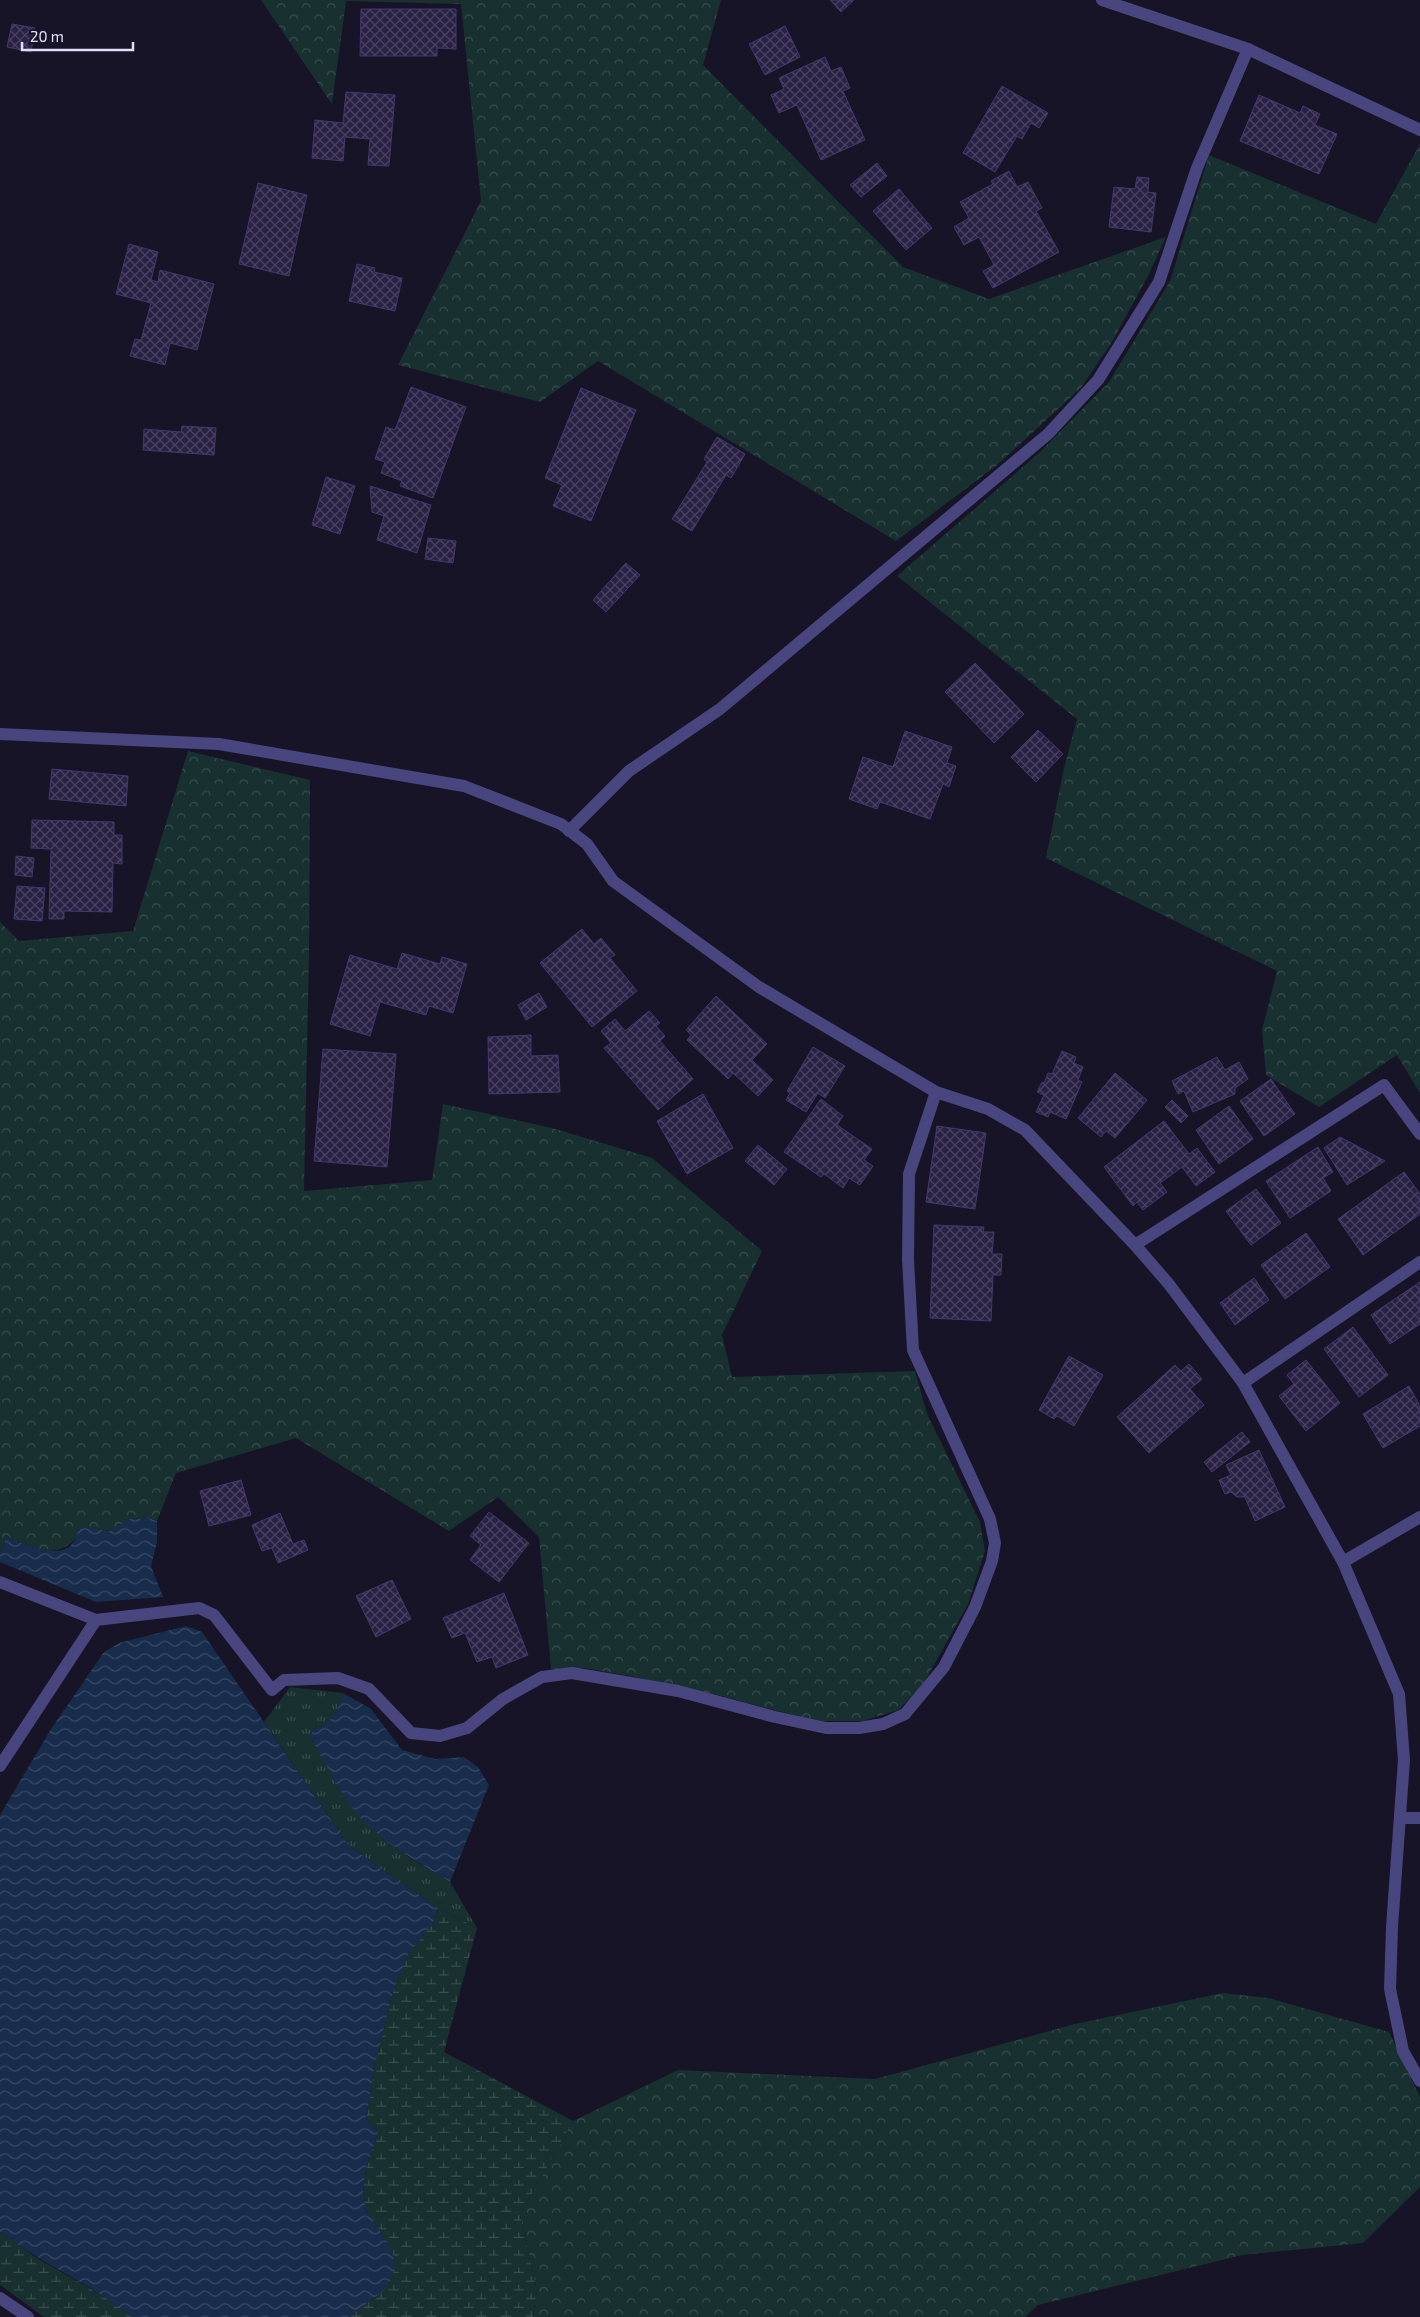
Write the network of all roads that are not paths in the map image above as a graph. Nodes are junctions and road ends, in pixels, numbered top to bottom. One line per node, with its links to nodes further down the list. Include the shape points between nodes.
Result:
1 (1102, 0): 2 (street)
2 (1248, 49): 3 (street); 5 (street, via 1197,168 1159,282 1098,380 1048,434 720,709 629,771)
3 (1420, 130)
4 (0, 734): 5 (street, via 219,744 445,782 464,786 561,824)
5 (569, 831): 6 (street, via 587,844 613,881 729,966)
6 (936, 1092): 8 (street, via 988,1109 1025,1130); 14 (street, via 909,1174 908,1260 913,1350 990,1519 995,1543 992,1561 974,1607 944,1667 905,1714 883,1724 826,1728 678,1691 572,1672 542,1677 503,1698 466,1728 440,1736 411,1733 369,1689 338,1678 284,1680 272,1690 214,1615 199,1608)
7 (1420, 1134): 8 (street, via 1384,1085)
8 (1135, 1245): 10 (street, via 1168,1283)
9 (1420, 1262): 10 (street)
10 (1243, 1383): 12 (street)
11 (1420, 1517): 12 (street)
12 (1343, 1562): 16 (street, via 1399,1694 1404,1760)
13 (0, 1582): 14 (street)
14 (96, 1620): 15 (street)
15 (0, 1766)
16 (1401, 1818): 17 (street); 18 (street, via 1390,1989 1403,2051)
17 (1420, 1818)
18 (1420, 2081)
19 (0, 2298): 20 (street)
20 (28, 2317)

